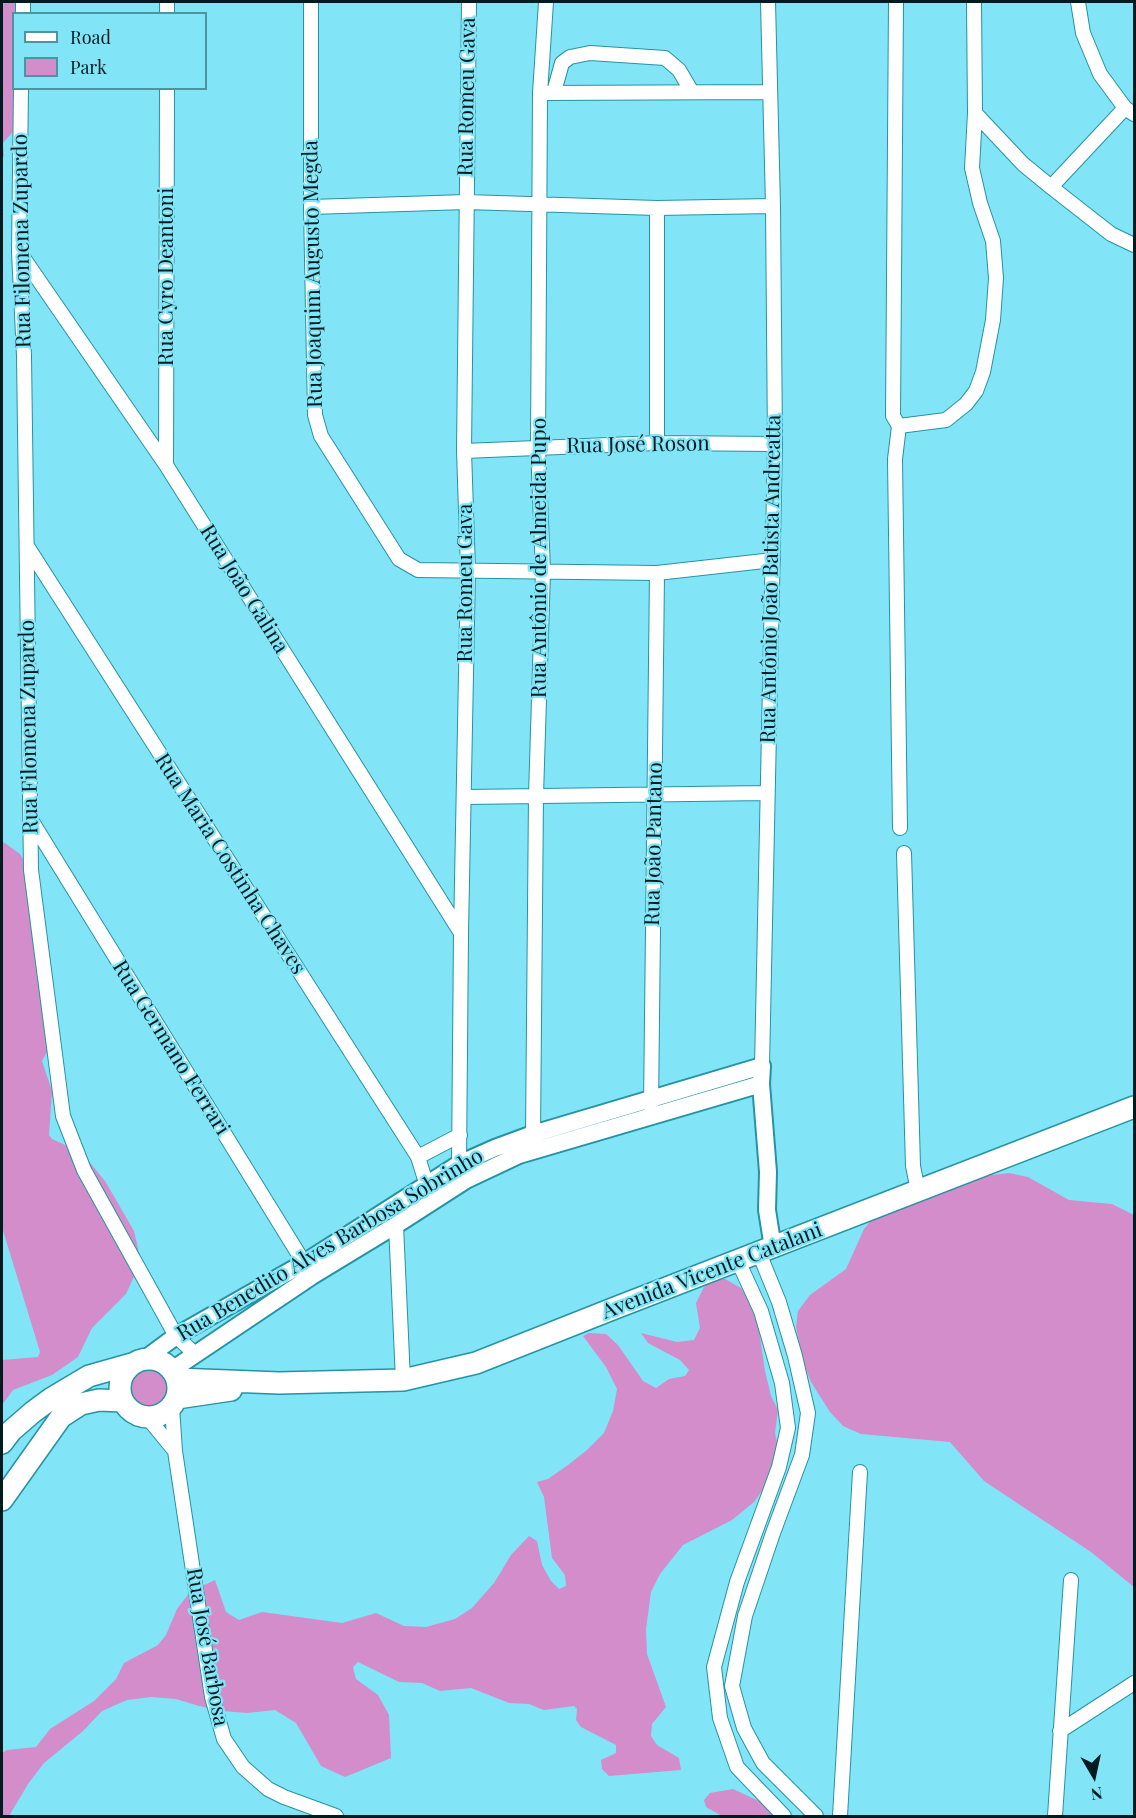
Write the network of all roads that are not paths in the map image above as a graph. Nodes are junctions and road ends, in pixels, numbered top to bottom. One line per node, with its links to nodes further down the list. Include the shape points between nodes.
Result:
1 (311, 2): 19 (street, Rua Joaquim Augusto Megda)
2 (469, 2): 16 (street, Rua Romeu Gava)
3 (546, 2): 12 (street, Rua Antônio de Almeida Pupo)
4 (768, 2): 11 (street, Rua Antônio João Batista Andreatta)
5 (896, 2): 23 (street)
6 (974, 2): 14 (street)
7 (1078, 2): 13 (street, via 1083,33 1100,74)
8 (21, 90): 22 (street, Rua Filomena Zupardo)
9 (167, 90): 28 (street, Rua Cyro Deantoni)
10 (692, 92): 11 (street); 12 (street); 12 (street, via 679,70 665,58 590,53 562,63)
11 (771, 92): 18 (street, Rua Antônio João Batista Andreatta)
12 (547, 93): 17 (street, Rua Antônio de Almeida Pupo)
13 (1130, 111): 15 (street)
14 (975, 113): 15 (street, via 1023,164); 23 (street, via 972,168 993,241 996,278 983,372 966,404 946,420)
15 (1051, 187): 21 (street, via 1111,234)
16 (465, 202): 17 (street); 19 (street); 27 (street, Rua Romeu Gava)
17 (541, 203): 20 (street); 26 (street, Rua Antônio de Almeida Pupo)
18 (773, 206): 20 (street); 25 (street, Rua Antônio João Batista Andreatta)
19 (311, 207): 31 (street, Rua Joaquim Augusto Megda, via 315,415 321,436 399,559 418,570)
20 (657, 208): 24 (street)
21 (1134, 244)
22 (19, 252): 28 (street, Rua João Galina); 29 (street, Rua Filomena Zupardo)
23 (896, 422): 39 (street)
24 (657, 443): 25 (street, Rua José Roson); 26 (street, Rua José Roson)
25 (776, 444): 30 (street, Rua Antônio João Batista Andreatta)
26 (538, 448): 27 (street, Rua José Roson); 32 (street, Rua Antônio de Almeida Pupo)
27 (464, 451): 31 (street, Rua Romeu Gava)
28 (166, 465): 41 (street, Rua João Galina)
29 (27, 546): 38 (street, Rua Filomena Zupardo); 48 (street, Rua Maria Costinha Chaves)
30 (773, 561): 33 (street, Rua Joaquim Augusto Megda); 35 (street, Rua Antônio João Batista Andreatta)
31 (468, 570): 32 (street, Rua Joaquim Augusto Megda); 37 (street, Rua Romeu Gava)
32 (543, 571): 33 (street, Rua Joaquim Augusto Megda); 36 (street, Rua Antônio de Almeida Pupo)
33 (657, 573): 34 (street, Rua João Pantano)
34 (655, 793): 35 (street); 36 (street); 45 (street, Rua João Pantano)
35 (766, 793): 42 (street, Rua Antônio João Batista Andreatta)
36 (536, 795): 37 (street); 47 (street, Rua Antônio de Almeida Pupo)
37 (465, 797): 41 (street, Rua Romeu Gava)
38 (31, 820): 55 (street, Rua Germano Ferrari); 56 (street, Rua Filomena Zupardo, via 31,870 63,1116 84,1170)
39 (900, 828)
40 (904, 853): 51 (street, via 913,1166)
41 (461, 933): 46 (street, Rua Romeu Gava)
42 (762, 1066): 43 (street); 45 (street, Rua Benedito Alves Barbosa Sobrinho)
43 (761, 1084): 45 (street, Rua Benedito Alves Barbosa Sobrinho); 53 (street, via 768,1172)
44 (1134, 1107): 51 (main road, Avenida Vicente Catalani)
45 (651, 1108): 47 (street, Rua Benedito Alves Barbosa Sobrinho)
46 (460, 1135): 48 (street); 49 (street, Rua Romeu Gava)
47 (536, 1141): 49 (street, Rua Benedito Alves Barbosa Sobrinho, via 495,1148)
48 (418, 1157): 50 (street, Rua Maria Costinha Chaves)
49 (462, 1172): 50 (street, Rua Benedito Alves Barbosa Sobrinho); 52 (street, Rua Benedito Alves Barbosa Sobrinho)
50 (427, 1186): 55 (street, Rua Benedito Alves Barbosa Sobrinho)
51 (918, 1191): 53 (main road, Avenida Vicente Catalani)
52 (396, 1225): 55 (street, Rua Benedito Alves Barbosa Sobrinho); 59 (street)
53 (766, 1250): 54 (main road, Avenida Vicente Catalani); 71 (street, via 808,1413 802,1455 746,1616 732,1686)
54 (738, 1261): 59 (main road, Avenida Vicente Catalani, via 476,1364); 72 (street, via 761,1311 782,1383 788,1428 779,1467 737,1582 714,1667)
55 (308, 1269): 56 (street, Rua Benedito Alves Barbosa Sobrinho); 57 (street, Rua Benedito Alves Barbosa Sobrinho)
56 (176, 1336): 57 (street, Rua Filomena Zupardo); 58 (street, Rua Benedito Alves Barbosa Sobrinho)
57 (196, 1355): 60 (street, Rua Benedito Alves Barbosa Sobrinho)
58 (140, 1361): 60 (main road, via 165,1363); 61 (main road, via 123,1377); 63 (main road, Rua Benedito Alves Barbosa Sobrinho, via 89,1376)
59 (403, 1380): 60 (main road, Avenida Vicente Catalani)
60 (174, 1389): 62 (main road, via 156,1417); 64 (street, Rua José Barbosa)
61 (123, 1401): 62 (main road, via 131,1411); 65 (main road, via 81,1404 61,1417)
62 (147, 1417): 64 (street, Rua José Barbosa)
63 (5, 1434)
64 (174, 1451): 74 (street, Rua José Barbosa, via 212,1696 225,1739 243,1767 268,1789)
65 (24, 1467): 66 (main road); 68 (main road)
66 (2, 1470)
67 (860, 1472): 77 (street)
68 (2, 1500)
69 (1071, 1580): 73 (street)
70 (1134, 1683): 73 (street)
71 (738, 1707): 72 (street); 76 (street, via 744,1728 763,1763)
72 (719, 1711): 75 (street, via 737,1767)
73 (1060, 1731): 78 (street)
74 (336, 1816)
75 (784, 1816)
76 (816, 1816)
77 (840, 1816)
78 (1055, 1816)

